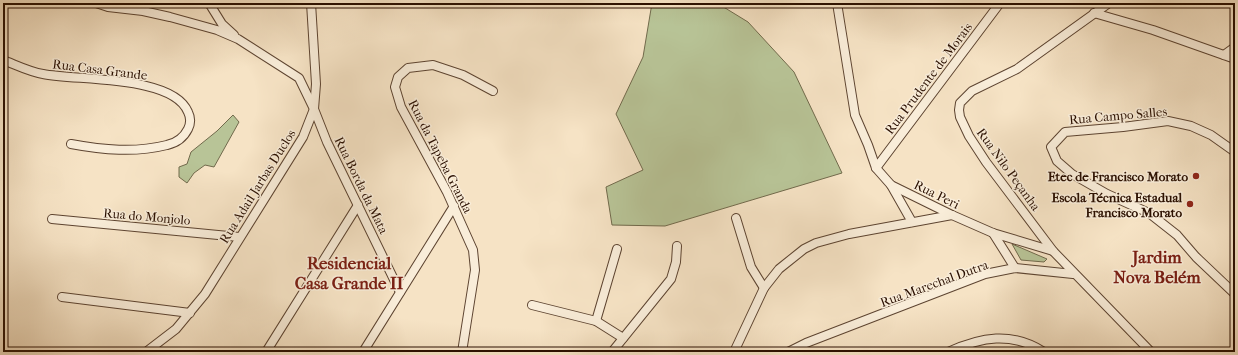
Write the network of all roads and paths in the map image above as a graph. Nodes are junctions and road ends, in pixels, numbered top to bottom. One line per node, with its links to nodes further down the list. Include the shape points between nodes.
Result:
1 (96, 3): 8 (street, via 170,17 217,30)
2 (209, 3): 8 (street, via 222,24)
3 (311, 3): 14 (street, Rua Adail Jarbas Duclos, via 316,84)
4 (837, 3): 17 (street, Rua Peri, via 855,115)
5 (1000, 3): 17 (street, Rua Prudente de Morais)
6 (1109, 3): 7 (street, Rua Nilo Peçanha)
7 (1094, 13): 10 (street); 29 (street, Rua Nilo Peçanha, via 1017,69 972,91 960,103 960,117 969,136)
8 (238, 39): 14 (street, Rua Borda da Mata, via 299,78)
9 (1235, 47): 10 (street)
10 (1224, 55): 11 (street)
11 (1235, 59)
12 (3, 60): 15 (street, Rua Casa Grande, via 43,74 113,81 168,92 186,107 190,116 185,134 179,139 149,149 97,149)
13 (493, 91): 20 (street, Rua da Tapeba Granda, via 463,75 434,65 408,68 398,77 395,86 401,107)
14 (314, 109): 19 (street, Rua Borda da Mata); 26 (street, Rua Adail Jarbas Duclos, via 294,155)
15 (70, 144)
16 (1235, 152): 34 (street, Rua Campo Salles, via 1211,135 1191,126 1168,121 1065,132 1051,148 1057,162 1072,174 1107,194 1149,213 1168,228)
17 (876, 168): 18 (street, Rua Peri)
18 (891, 185): 21 (street, Rua Peri); 24 (street)
19 (358, 205): 33 (street, Rua Borda da Mata); 44 (street)
20 (454, 206): 33 (street); 42 (street, Rua da Tapeba Granda, via 469,239 475,263)
21 (952, 215): 24 (street); 25 (street, Rua Peri)
22 (736, 218): 32 (street, via 751,267)
23 (52, 219): 26 (street, Rua do Monjolo)
24 (912, 222): 32 (street, via 816,243 790,258)
25 (994, 233): 29 (street, Rua Peri); 30 (street)
26 (239, 237): 37 (street, Rua Adail Jarbas Duclos, via 205,294)
27 (677, 246): 39 (street, via 671,279)
28 (617, 249): 38 (street)
29 (1053, 251): 31 (street, Rua Nilo Peçanha)
30 (1015, 268): 31 (street, Rua Marechal Dutra); 40 (street, Rua Marechal Dutra, via 965,281)
31 (1074, 274): 51 (street)
32 (764, 288): 41 (street)
33 (400, 292): 45 (street)
34 (1235, 294)
35 (62, 297): 37 (street)
36 (532, 305): 38 (street)
37 (190, 313): 43 (street, Rua Adail Jarbas Duclos, via 176,329)
38 (596, 321): 39 (street)
39 (623, 338): 46 (street)
40 (806, 343): 47 (street, Rua Marechal Dutra); 48 (street)
41 (738, 350)
42 (461, 351)
43 (146, 352)
44 (266, 352)
45 (363, 352)
46 (612, 352)
47 (788, 352)
48 (798, 352)
49 (948, 352): 50 (street, via 972,341 1005,338)
50 (1044, 352)
51 (1151, 352)

